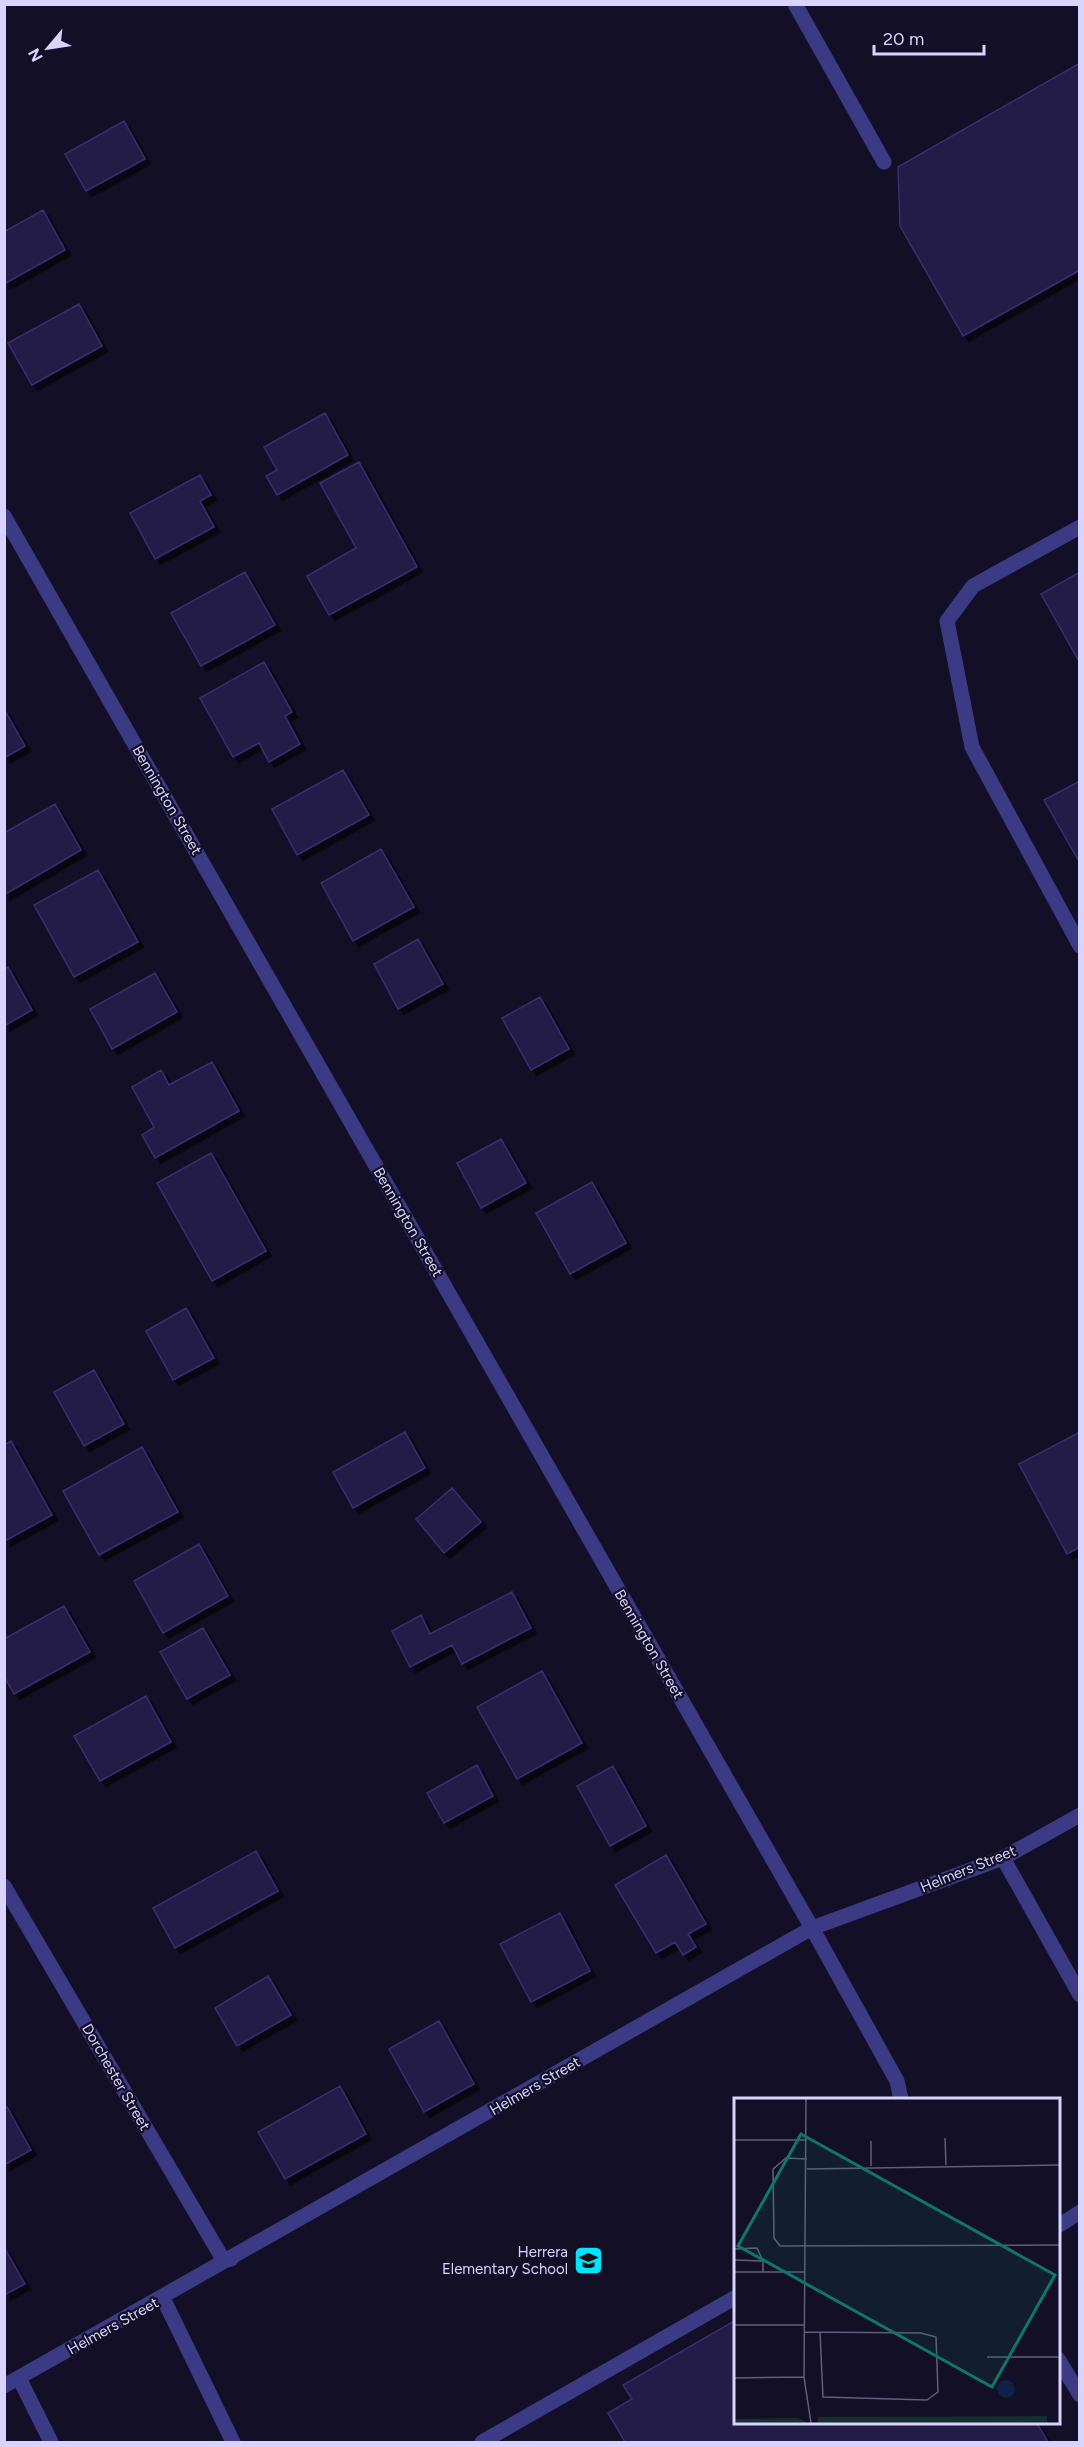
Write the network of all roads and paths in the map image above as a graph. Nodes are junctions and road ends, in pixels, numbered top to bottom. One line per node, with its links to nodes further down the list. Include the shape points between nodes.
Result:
1 (795, 4): 2 (street)
2 (884, 162)
3 (4, 516): 9 (street, Bennington Street)
4 (1080, 527): 5 (street, via 973,586 948,621 972,747)
5 (1080, 946)
6 (1080, 1815): 7 (street, Helmers Street)
7 (1003, 1858): 9 (street, Helmers Street); 10 (street)
8 (4, 1886): 14 (street, Dorchester Street, via 224,2261)
9 (812, 1928): 11 (street, Bennington Street, via 897,2081); 14 (street, Helmers Street)
10 (1080, 1995)
11 (901, 2098)
12 (1080, 2212): 13 (street)
13 (1060, 2225)
14 (231, 2259): 15 (street, Helmers Street)
15 (164, 2298): 18 (street, Helmers Street); 22 (street)
16 (734, 2298): 23 (street)
17 (1060, 2361): 20 (street)
18 (19, 2378): 19 (street, Helmers Street); 21 (street)
19 (4, 2386)
20 (1080, 2395)
21 (51, 2442)
22 (232, 2442)
23 (482, 2442)

